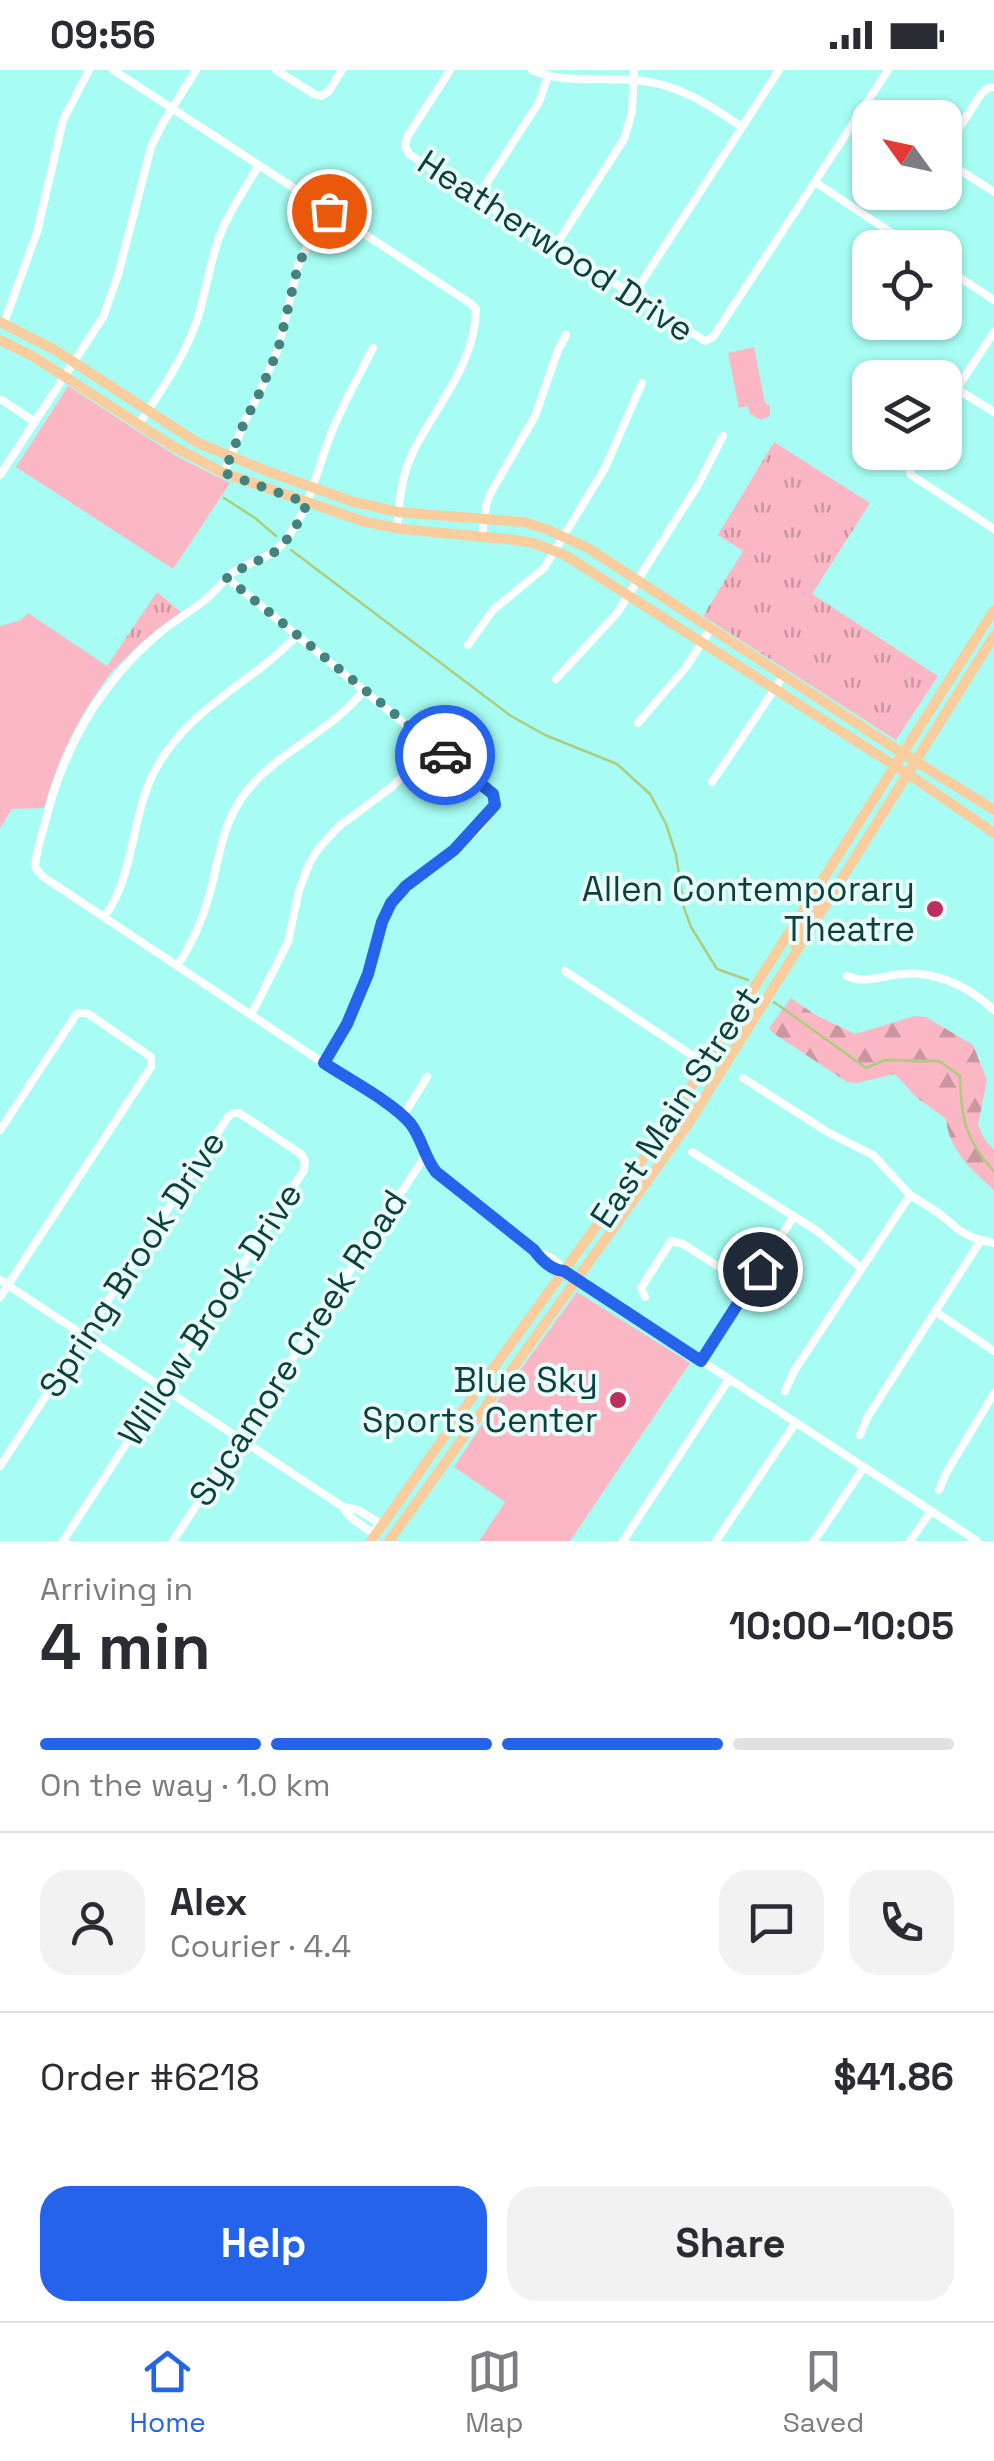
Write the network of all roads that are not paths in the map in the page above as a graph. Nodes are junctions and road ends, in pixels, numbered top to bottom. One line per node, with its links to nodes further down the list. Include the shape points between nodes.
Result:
1 (89, 70): 25 (street, via 64,120 37,232)
2 (113, 70): 13 (street)
3 (196, 70): 13 (street)
4 (276, 70): 5 (street, via 321,96)
5 (342, 70)
6 (450, 70): 18 (street, Heatherwood Drive, via 405,146)
7 (532, 70): 11 (street)
8 (779, 70): 14 (street)
9 (888, 70): 16 (street)
10 (634, 75): 11 (street); 14 (street, via 677,88); 21 (street, via 624,139)
11 (548, 76): 18 (street, via 533,112)
12 (993, 87): 17 (street, via 981,94 946,153 952,165)
13 (171, 108): 15 (street); 30 (street, via 151,147 108,306)
14 (742, 127): 23 (street)
15 (259, 166): 19 (street); 36 (street, via 226,220 188,342)
16 (815, 182): 20 (street); 23 (street, Heatherwood Drive, via 710,340)
17 (994, 192)
18 (477, 198): 21 (street, Heatherwood Drive)
19 (329, 211): 41 (street, via 298,266 278,350); 47 (street, via 476,309 465,360 412,455)
20 (887, 230)
21 (554, 248): 23 (street, Heatherwood Drive)
22 (962, 279): 24 (street)
23 (633, 296)
24 (994, 300)
25 (2, 323): 30 (main road)
26 (994, 332): 32 (street)
27 (566, 336): 48 (street)
28 (0, 340): 31 (main road)
29 (373, 348): 45 (street)
30 (74, 363): 31 (street); 36 (main road)
31 (65, 376): 38 (street); 39 (main road)
32 (962, 380)
33 (642, 383): 52 (street, via 617,445)
34 (962, 391): 37 (street)
35 (2, 400): 38 (street)
36 (147, 412): 39 (street); 41 (main road)
37 (994, 412)
38 (34, 422): 44 (street)
39 (139, 424): 43 (main road)
40 (723, 436): 55 (street)
41 (231, 457): 43 (street); 45 (main road)
42 (909, 470): 50 (street)
43 (224, 473): 46 (main road)
44 (0, 475)
45 (312, 488): 46 (street); 47 (main road)
46 (307, 503): 49 (main road); 54 (street, via 277,549)
47 (398, 512): 48 (main road); 49 (street)
48 (484, 518): 51 (street); 52 (main road)
49 (396, 528): 51 (main road)
50 (994, 529)
51 (482, 536): 53 (main road)
52 (564, 536): 53 (street); 55 (main road)
53 (555, 550): 56 (main road); 62 (street, via 544,568 493,610)
54 (227, 578): 59 (street); 79 (street, via 120,671 93,706 60,771 35,867)
55 (638, 580): 56 (street); 58 (main road)
56 (629, 594): 61 (main road); 64 (street)
57 (993, 613): 69 (main road, East Main Street)
58 (712, 627): 61 (street); 63 (main road)
59 (298, 635): 65 (street); 79 (street, via 204,708 165,754 142,799 120,884)
60 (994, 636): 70 (main road, East Main Street)
61 (702, 644): 66 (main road); 67 (street)
62 (468, 645)
63 (784, 675): 66 (street); 69 (main road)
64 (556, 679)
65 (364, 690): 68 (street); 81 (street, via 266,771 238,803 196,934)
66 (774, 690): 71 (main road); 73 (street)
67 (638, 723)
68 (432, 746): 85 (street, via 318,849 303,875 288,942); 86 (street, via 493,794 494,808 391,903 368,974)
69 (902, 754): 70 (main road); 71 (main road, East Main Street)
70 (914, 761): 72 (main road, East Main Street); 74 (main road)
71 (895, 766): 72 (main road); 75 (main road, East Main Street)
72 (907, 774): 76 (main road); 78 (main road, East Main Street)
73 (712, 782)
74 (994, 810)
75 (858, 824): 77 (main road, East Main Street); 78 (main road, via 831,878)
76 (994, 833)
77 (821, 881): 80 (main road, via 824,893 800,930); 87 (main road, East Main Street)
78 (835, 890): 80 (main road, East Main Street)
79 (104, 917): 81 (street)
80 (794, 956): 101 (main road, East Main Street, via 678,1140)
81 (177, 966): 85 (street)
82 (565, 970): 87 (street)
83 (846, 976): 84 (street, via 864,981 930,975)
84 (994, 1010)
85 (252, 1015): 86 (street)
86 (324, 1063): 91 (street)
87 (705, 1064): 100 (main road, East Main Street)
88 (427, 1077): 91 (street)
89 (743, 1078): 95 (street, via 873,1155)
90 (233, 1113): 107 (street, Spring Brook Drive); 112 (street, Willow Brook Drive, via 301,1154 305,1166)
91 (403, 1116): 94 (street)
92 (0, 1130): 102 (street, via 80,1012 152,1060)
93 (692, 1152): 96 (street)
94 (425, 1156): 100 (street, via 446,1182 542,1261); 118 (street, Sycamore Creek Road)
95 (910, 1195): 97 (street); 99 (street)
96 (794, 1216): 99 (street); 103 (street)
97 (981, 1240): 98 (street); 106 (street)
98 (994, 1243)
99 (861, 1268): 113 (street)
100 (564, 1271): 101 (street); 111 (main road, East Main Street)
101 (577, 1280): 109 (street); 114 (main road, East Main Street)
102 (4, 1283): 104 (street); 107 (street)
103 (749, 1286): 105 (street, via 672,1241 641,1288); 109 (street)
104 (0, 1297)
105 (645, 1297)
106 (936, 1312): 108 (street); 117 (street)
107 (84, 1336): 112 (street); 119 (street, Spring Brook Drive)
108 (994, 1351)
109 (701, 1361): 110 (street)
110 (730, 1379): 116 (street); 128 (street)
111 (482, 1384): 114 (main road); 123 (main road, East Main Street)
112 (162, 1388): 118 (street); 125 (street, Willow Brook Drive)
113 (785, 1391)
114 (494, 1393): 124 (main road, East Main Street)
115 (994, 1393): 121 (street)
116 (796, 1422): 120 (street); 129 (street)
117 (860, 1435)
118 (238, 1439): 123 (street, via 343,1506 369,1532); 126 (street, Sycamore Creek Road)
119 (0, 1466)
120 (864, 1468): 122 (street); 130 (street)
121 (939, 1490)
122 (931, 1510): 131 (street); 132 (street)
123 (379, 1529): 124 (main road); 127 (main road, East Main Street)
124 (390, 1539)
125 (63, 1541)
126 (172, 1541)
127 (371, 1541)
128 (623, 1541)
129 (716, 1541)
130 (814, 1541)
131 (910, 1541)
132 (977, 1541)

